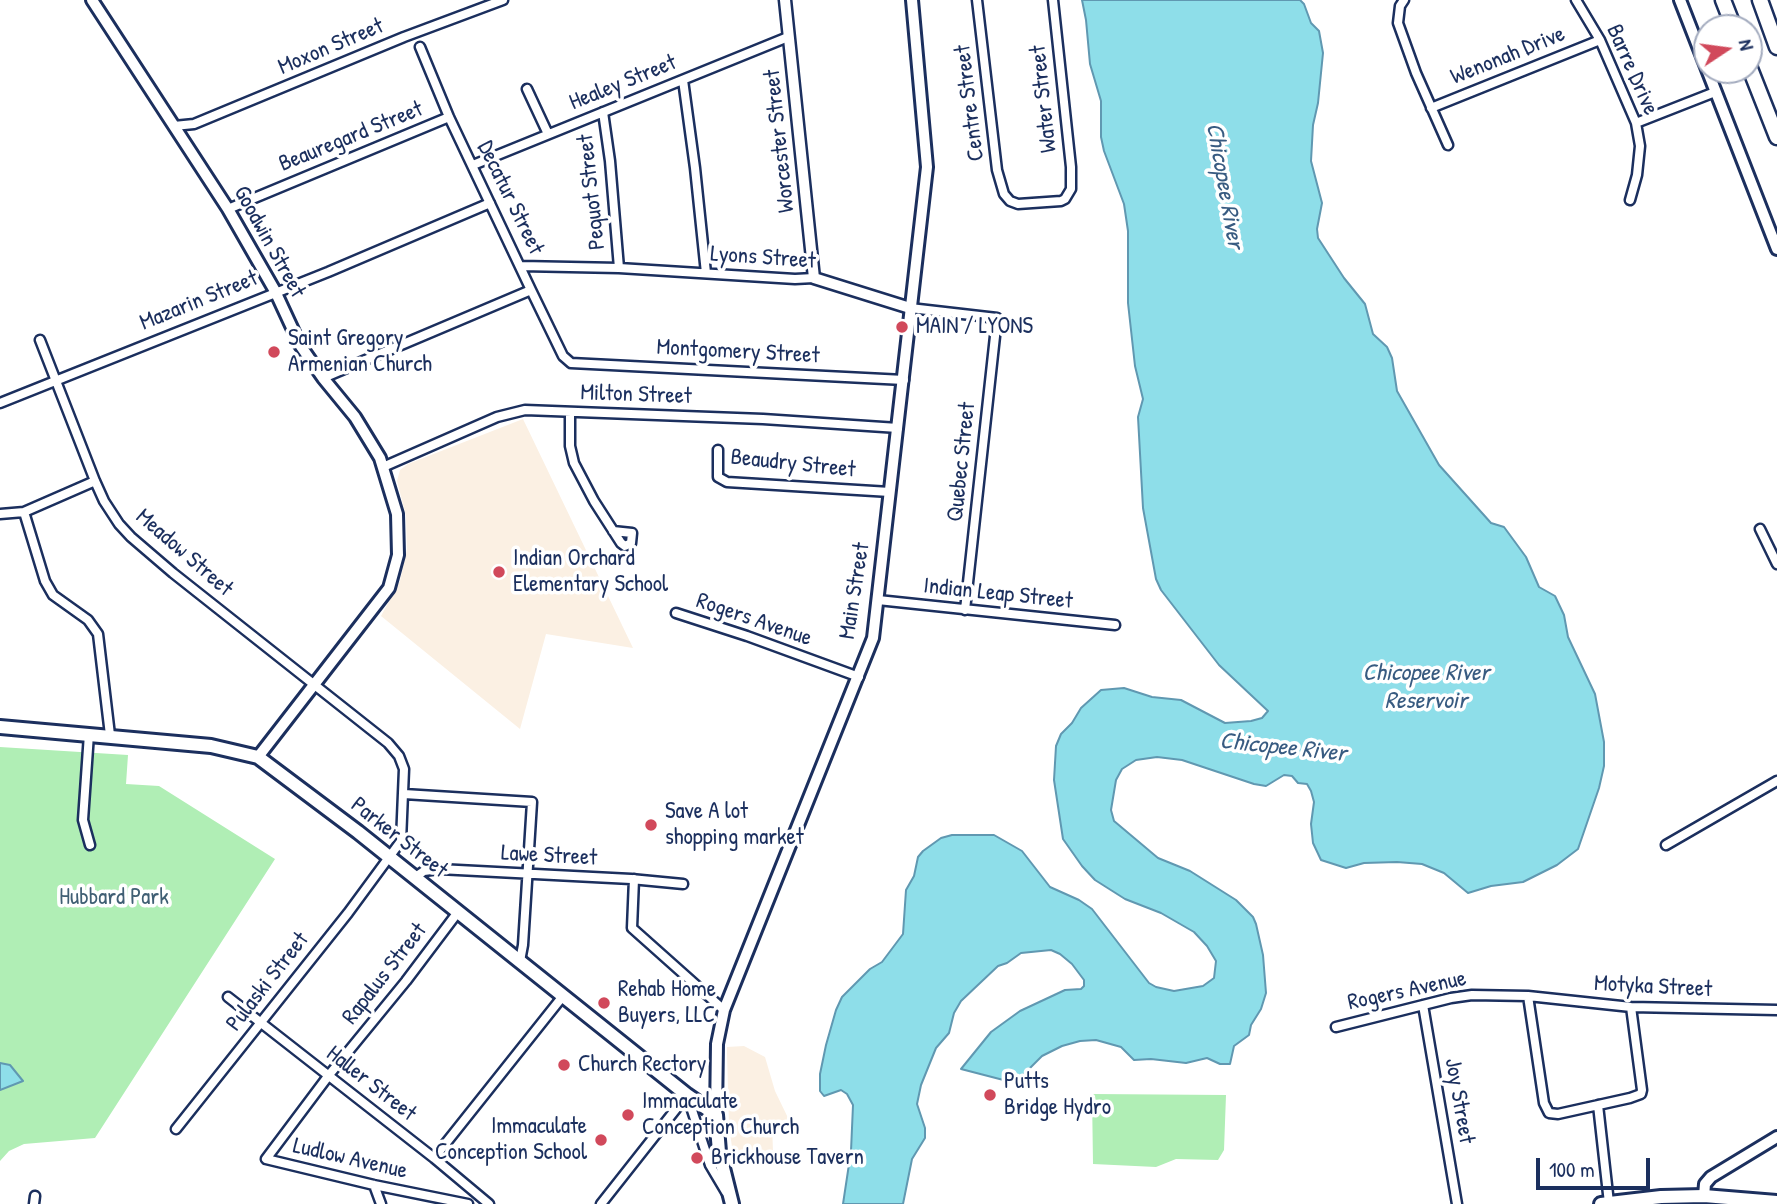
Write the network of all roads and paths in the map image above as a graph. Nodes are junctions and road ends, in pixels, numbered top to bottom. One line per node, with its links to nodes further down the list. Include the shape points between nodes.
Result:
1 (92, 0): 23 (main road, Goodwin Street)
2 (503, 0): 23 (street, Moxon Street, via 194,124)
3 (785, 0): 11 (street, Worcester Street)
4 (912, 0): 39 (main road, Main Street, via 927,167)
5 (977, 0): 28 (street, Centre Street, via 992,142 1004,194 1018,204 1061,201)
6 (1053, 0): 28 (street, Water Street, via 1071,167)
7 (1404, 0): 19 (street, via 1398,23)
8 (1576, 0): 12 (street, Barre Drive)
9 (1680, 0): 18 (main road)
10 (1760, 0): 14 (highway)
11 (788, 37): 15 (street, Healey Street); 36 (street, Worcester Street)
12 (1600, 40): 19 (street, Wenonah Drive); 22 (street, Barre Drive)
13 (420, 47): 21 (street, Decatur Street)
14 (1777, 47)
15 (683, 80): 20 (street, Healey Street); 35 (street)
16 (1756, 84): 25 (highway)
17 (527, 89): 24 (street)
18 (1715, 92): 22 (street); 32 (main road)
19 (1431, 108): 26 (street)
20 (603, 112): 24 (street, Healey Street); 34 (street, Pequot Street)
21 (449, 117): 27 (street, Decatur Street); 31 (street, Beauregard Street)
22 (1636, 123): 29 (street, Barre Drive, via 1640,146)
23 (174, 126): 31 (main road, Goodwin Street)
24 (548, 134): 27 (street, Healey Street)
25 (1777, 137)
26 (1448, 145)
27 (473, 165): 30 (street, Decatur Street)
28 (1069, 195)
29 (1630, 200)
30 (490, 203): 33 (street, Decatur Street); 38 (street, Mazarin Street)
31 (228, 208): 38 (main road, Goodwin Street)
32 (1777, 249)
33 (522, 267): 34 (street, Lyons Street); 37 (street, Decatur Street)
34 (619, 268): 35 (street, Lyons Street)
35 (706, 273): 36 (street, Lyons Street)
36 (814, 278): 39 (street, Lyons Street)
37 (531, 290): 42 (street, Decatur Street, via 563,356); 43 (street)
38 (275, 291): 43 (main road, Goodwin Street, via 300,345); 45 (street, Mazarin Street)
39 (910, 308): 40 (street, Lyons Street); 44 (main road, Main Street)
40 (997, 317): 59 (street, Quebec Street)
41 (40, 340): 45 (street, Meadow Street)
42 (571, 363): 44 (street, Montgomery Street)
43 (323, 378): 50 (main road, Goodwin Street, via 355,417)
44 (904, 380): 48 (main road, Main Street)
45 (56, 381): 46 (street, Mazarin Street); 51 (street, Meadow Street)
46 (0, 403)
47 (570, 412): 48 (street, Milton Street); 50 (street, Milton Street, via 531,410 504,415); 56 (street, via 574,463)
48 (898, 428): 52 (main road, Main Street)
49 (718, 450): 52 (street, Beaudry Street, via 718,477 727,482)
50 (383, 467): 63 (main road, Goodwin Street, via 397,514 398,555 389,588)
51 (95, 481): 53 (street); 63 (street, Meadow Street, via 131,537)
52 (890, 492): 58 (main road, Main Street)
53 (24, 512): 54 (street); 66 (street, via 53,595 88,620 98,634)
54 (0, 514)
55 (1760, 529): 57 (street)
56 (613, 531)
57 (1777, 564)
58 (878, 600): 59 (street, Indian Leap Street); 62 (main road, Main Street, via 873,638)
59 (965, 610): 61 (street, Indian Leap Street)
60 (676, 613): 62 (street, Rogers Avenue)
61 (1115, 625)
62 (859, 677): 84 (main road, Main Street)
63 (314, 685): 67 (main road, Goodwin Street); 69 (street, Meadow Street, via 396,750 404,769)
64 (0, 727): 65 (main road, Parker Street)
65 (89, 734): 66 (main road, Parker Street); 70 (street, via 83,820)
66 (110, 735): 67 (main road, Parker Street, via 211,746)
67 (257, 757): 72 (main road, Parker Street)
68 (1777, 781): 71 (street)
69 (404, 794): 72 (street, Pulaski Street, via 401,841); 73 (street, via 532,802)
70 (90, 845)
71 (1665, 845)
72 (390, 858): 74 (main road, Parker Street); 86 (street, Pulaski Street)
73 (528, 874): 74 (street, Lawe Street, via 439,869); 75 (street, Lawe Street); 78 (street)
74 (414, 878): 77 (main road, Parker Street)
75 (634, 879): 76 (street, Lawe Street); 84 (street, via 632,928)
76 (683, 884)
77 (458, 912): 78 (main road, Parker Street); 88 (street, Rapalus Street)
78 (520, 961): 79 (main road, Parker Street)
79 (563, 996): 89 (main road, Parker Street); 94 (street)
80 (1528, 996): 82 (street, Rogers Avenue, via 1472,995); 83 (street, Motyka Street); 90 (street, via 1549,1113)
81 (228, 997): 86 (street, Haller Street)
82 (1423, 1004): 87 (street, Rogers Avenue); 105 (street, Joy Street)
83 (1631, 1007): 85 (street, Motyka Street); 90 (street, via 1641,1094)
84 (724, 1010): 91 (main road, Main Street, via 717,1044)
85 (1777, 1010)
86 (261, 1023): 88 (street, Haller Street); 92 (street, Pulaski Street)
87 (1336, 1027)
88 (329, 1075): 94 (street, Haller Street); 95 (street, Rapalus Street)
89 (687, 1095): 91 (main road, Parker Street); 98 (street, via 710,1166); 104 (street)
90 (1598, 1105): 100 (street)
91 (716, 1115): 98 (main road, Main Street, via 719,1152)
92 (176, 1129)
93 (1777, 1137): 97 (main road, via 1711,1177)
94 (434, 1158): 103 (street, Haller Street)
95 (265, 1159): 96 (street, Ludlow Avenue)
96 (374, 1185): 101 (street); 102 (street, Ludlow Avenue)
97 (1704, 1196): 99 (main road); 100 (main road)
98 (732, 1202)
99 (1777, 1202)
100 (1609, 1203): 106 (main road)
101 (382, 1204)
102 (468, 1204)
103 (489, 1204)
104 (601, 1204)
105 (1457, 1204)
106 (1601, 1204)

